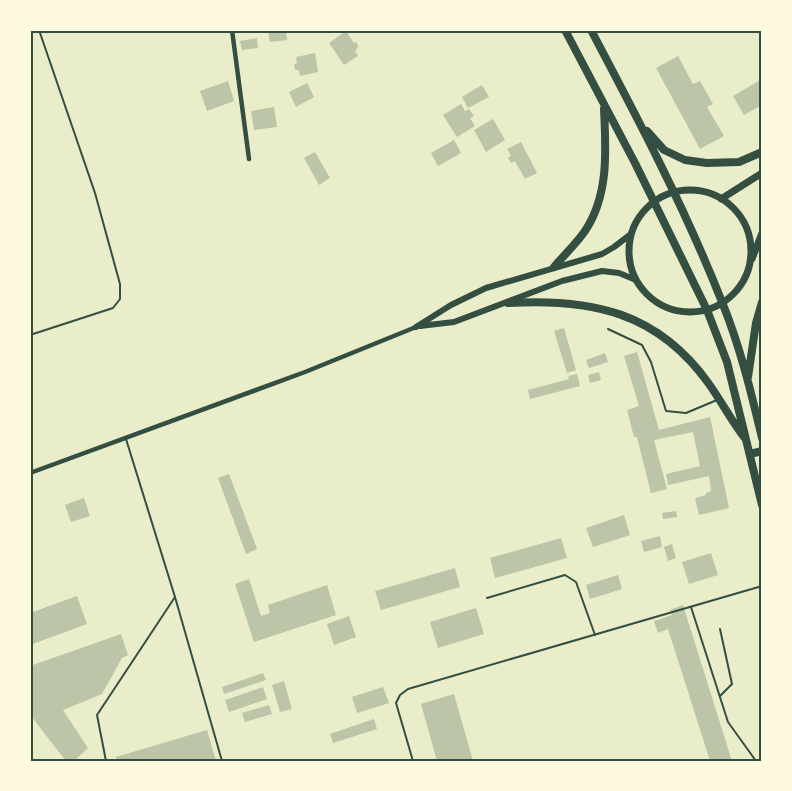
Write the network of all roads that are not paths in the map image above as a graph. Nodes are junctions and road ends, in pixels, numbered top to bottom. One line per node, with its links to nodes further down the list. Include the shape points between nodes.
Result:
1 (39, 30): 24 (lane, via 95,193 120,284 120,299 113,308)
2 (232, 30): 8 (street)
3 (565, 30): 5 (main road)
4 (591, 30): 6 (main road)
5 (604, 104): 12 (main road); 16 (main road, via 604,176 599,204 585,231)
6 (640, 124): 7 (main road, via 664,150 685,160 740,162); 10 (main road)
7 (762, 152)
8 (249, 159)
9 (762, 173): 11 (main road)
10 (673, 192): 11 (main road, via 696,190); 12 (main road); 20 (main road)
11 (721, 199): 15 (main road, via 738,213 749,236)
12 (653, 201): 14 (main road, via 639,216); 21 (main road)
13 (762, 233): 15 (main road)
14 (631, 234): 16 (street, via 602,254); 17 (main road, via 629,258)
15 (751, 261): 20 (main road, via 741,285)
16 (554, 267): 22 (street, via 486,288)
17 (636, 280): 19 (street, via 602,271 562,280); 21 (main road, via 654,301 680,312)
18 (762, 302): 25 (main road)
19 (508, 303): 22 (street, via 454,322); 26 (main road, via 540,301 609,309 647,326 680,350)
20 (723, 303): 21 (main road); 25 (main road)
21 (707, 310): 28 (main road, via 727,362)
22 (416, 327): 27 (street)
23 (608, 328): 26 (lane, via 642,345 666,411 686,413)
24 (30, 335)
25 (748, 379): 29 (main road)
26 (718, 400): 28 (main road)
27 (126, 438): 32 (street); 35 (lane)
28 (746, 438): 31 (main road)
29 (762, 438)
30 (762, 451): 31 (main road)
31 (750, 454): 33 (main road)
32 (30, 473)
33 (762, 505)
34 (762, 586): 37 (lane)
35 (175, 597): 41 (lane, via 97,715); 42 (lane)
36 (487, 598): 39 (lane, via 565,575 576,582)
37 (691, 607): 39 (lane); 40 (lane)
38 (720, 629): 40 (lane, via 732,684)
39 (595, 635): 43 (lane, via 408,689 396,703)
40 (720, 696): 44 (lane, via 731,729)
41 (106, 761)
42 (222, 761)
43 (413, 761)
44 (756, 761)

